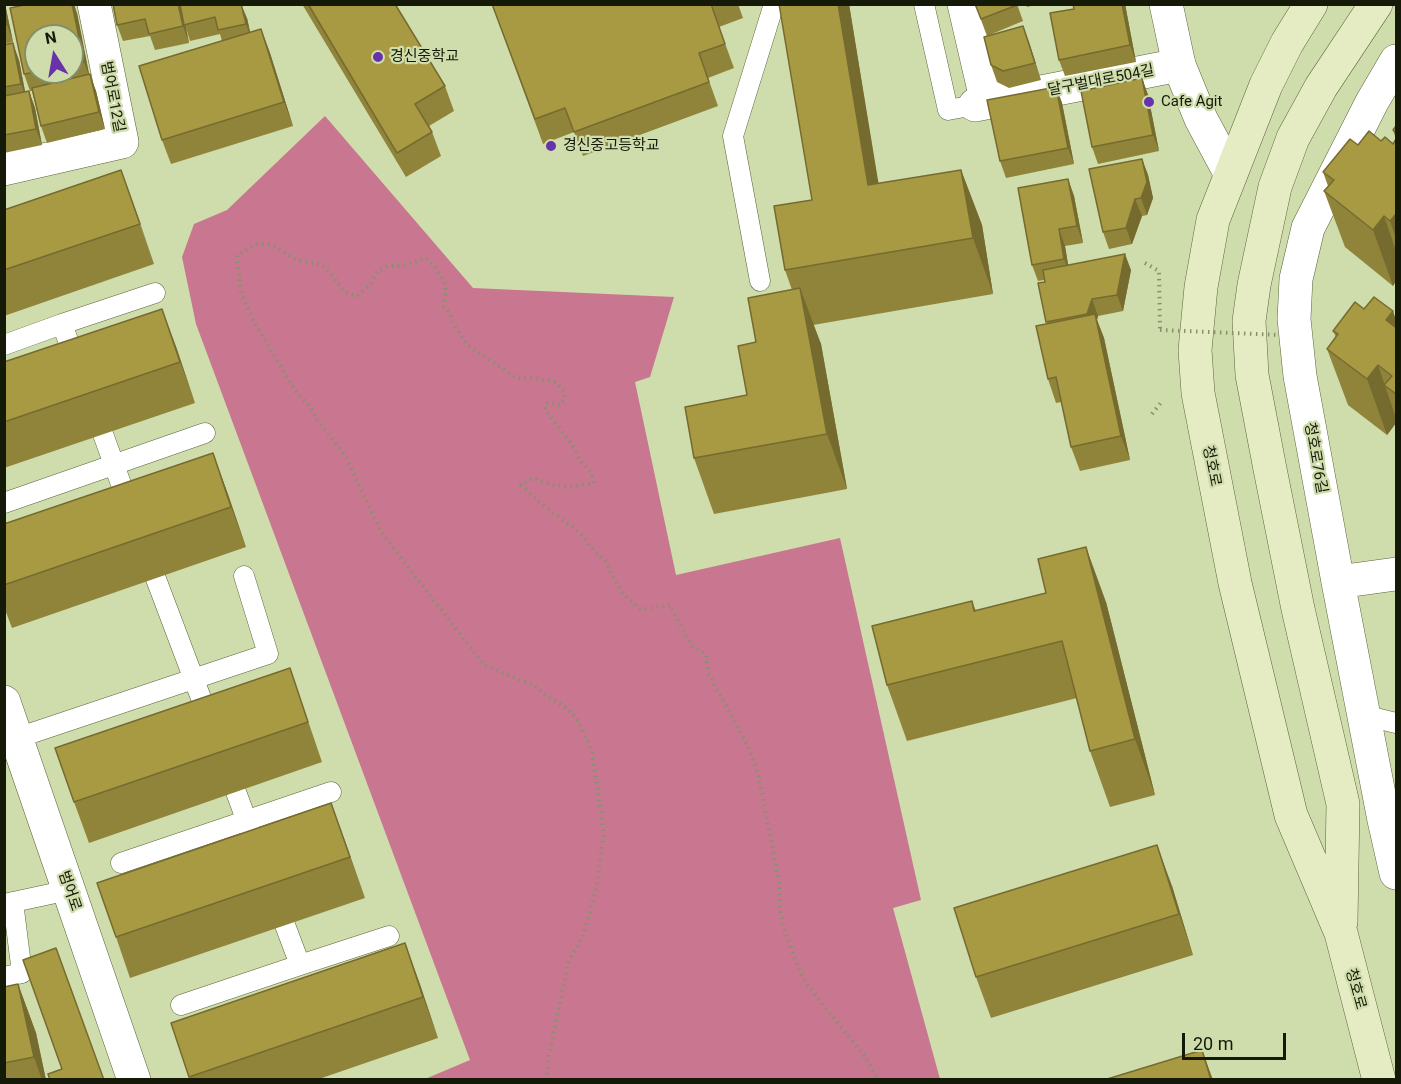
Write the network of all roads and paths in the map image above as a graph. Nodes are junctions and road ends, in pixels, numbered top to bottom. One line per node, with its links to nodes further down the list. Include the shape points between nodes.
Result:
1 (94, 4): 11 (street, 범어로12길, via 122,142)
2 (774, 4): 14 (lane, via 733,136)
3 (924, 4): 10 (lane, via 948,110)
4 (964, 4): 10 (street)
5 (1166, 4): 9 (street)
6 (1311, 4): 12 (main road, 청호로, via 1266,85)
7 (1376, 4): 46 (main road, 청호로, via 1321,87 1293,138 1272,198 1250,321 1252,375 1270,470 1343,804)
8 (1396, 61): 30 (street, 청호로76길, via 1308,228 1296,279 1294,319 1300,376)
9 (1179, 65): 10 (street, 달구벌대로504길); 12 (street, via 1201,119)
10 (981, 104)
11 (4, 169)
12 (1230, 173): 46 (main road, 청호로, via 1213,220 1201,287 1195,350 1197,393 1235,583 1291,815)
13 (1146, 263): 17 (path, bridge, via 1160,271 1160,330)
14 (760, 281)
15 (155, 292): 16 (lane)
16 (62, 324): 18 (lane); 19 (lane)
17 (1280, 335)
18 (4, 345)
19 (83, 381)
20 (1163, 401): 21 (path)
21 (1152, 414)
22 (205, 433): 24 (lane)
23 (103, 434): 24 (lane)
24 (114, 465): 25 (lane); 26 (lane)
25 (4, 503)
26 (137, 525)
27 (1396, 574): 30 (street)
28 (244, 576): 31 (lane, via 268,654)
29 (156, 579): 31 (lane)
30 (1338, 582): 33 (street, 청호로76길)
31 (194, 679): 35 (lane); 36 (lane)
32 (4, 702): 35 (street, 범어로)
33 (1363, 715): 34 (lane); 42 (street, 청호로76길)
34 (1396, 723)
35 (17, 738): 43 (street, 범어로)
36 (216, 739)
37 (236, 792): 39 (lane)
38 (331, 792): 39 (lane)
39 (246, 820): 40 (lane); 41 (lane)
40 (258, 851)
41 (121, 863)
42 (1396, 873)
43 (69, 890): 44 (lane); 51 (street, 범어로)
44 (9, 903): 49 (lane, via 22,973)
45 (285, 925): 48 (lane)
46 (1341, 933): 54 (main road, 청호로)
47 (389, 936): 48 (lane)
48 (300, 965): 50 (lane)
49 (4, 977)
50 (181, 1005)
51 (134, 1080)
52 (544, 1080): 53 (path, via 569,960 583,936 596,889 604,833 592,751 577,719 567,708 535,686 484,664 381,532 345,456 298,394 241,293 237,255 257,244 273,245 296,261 322,265 344,292 357,296 370,285 377,271 425,258 446,285 444,308 467,345 518,379 555,382 564,390 565,399 560,405 546,403 545,410 591,472 594,483 571,487 533,478 521,485 581,534 607,562 624,595 641,609 670,605 692,645 706,654 708,674 748,746 758,774 784,928 799,969)
53 (878, 1080)
54 (1379, 1080)

